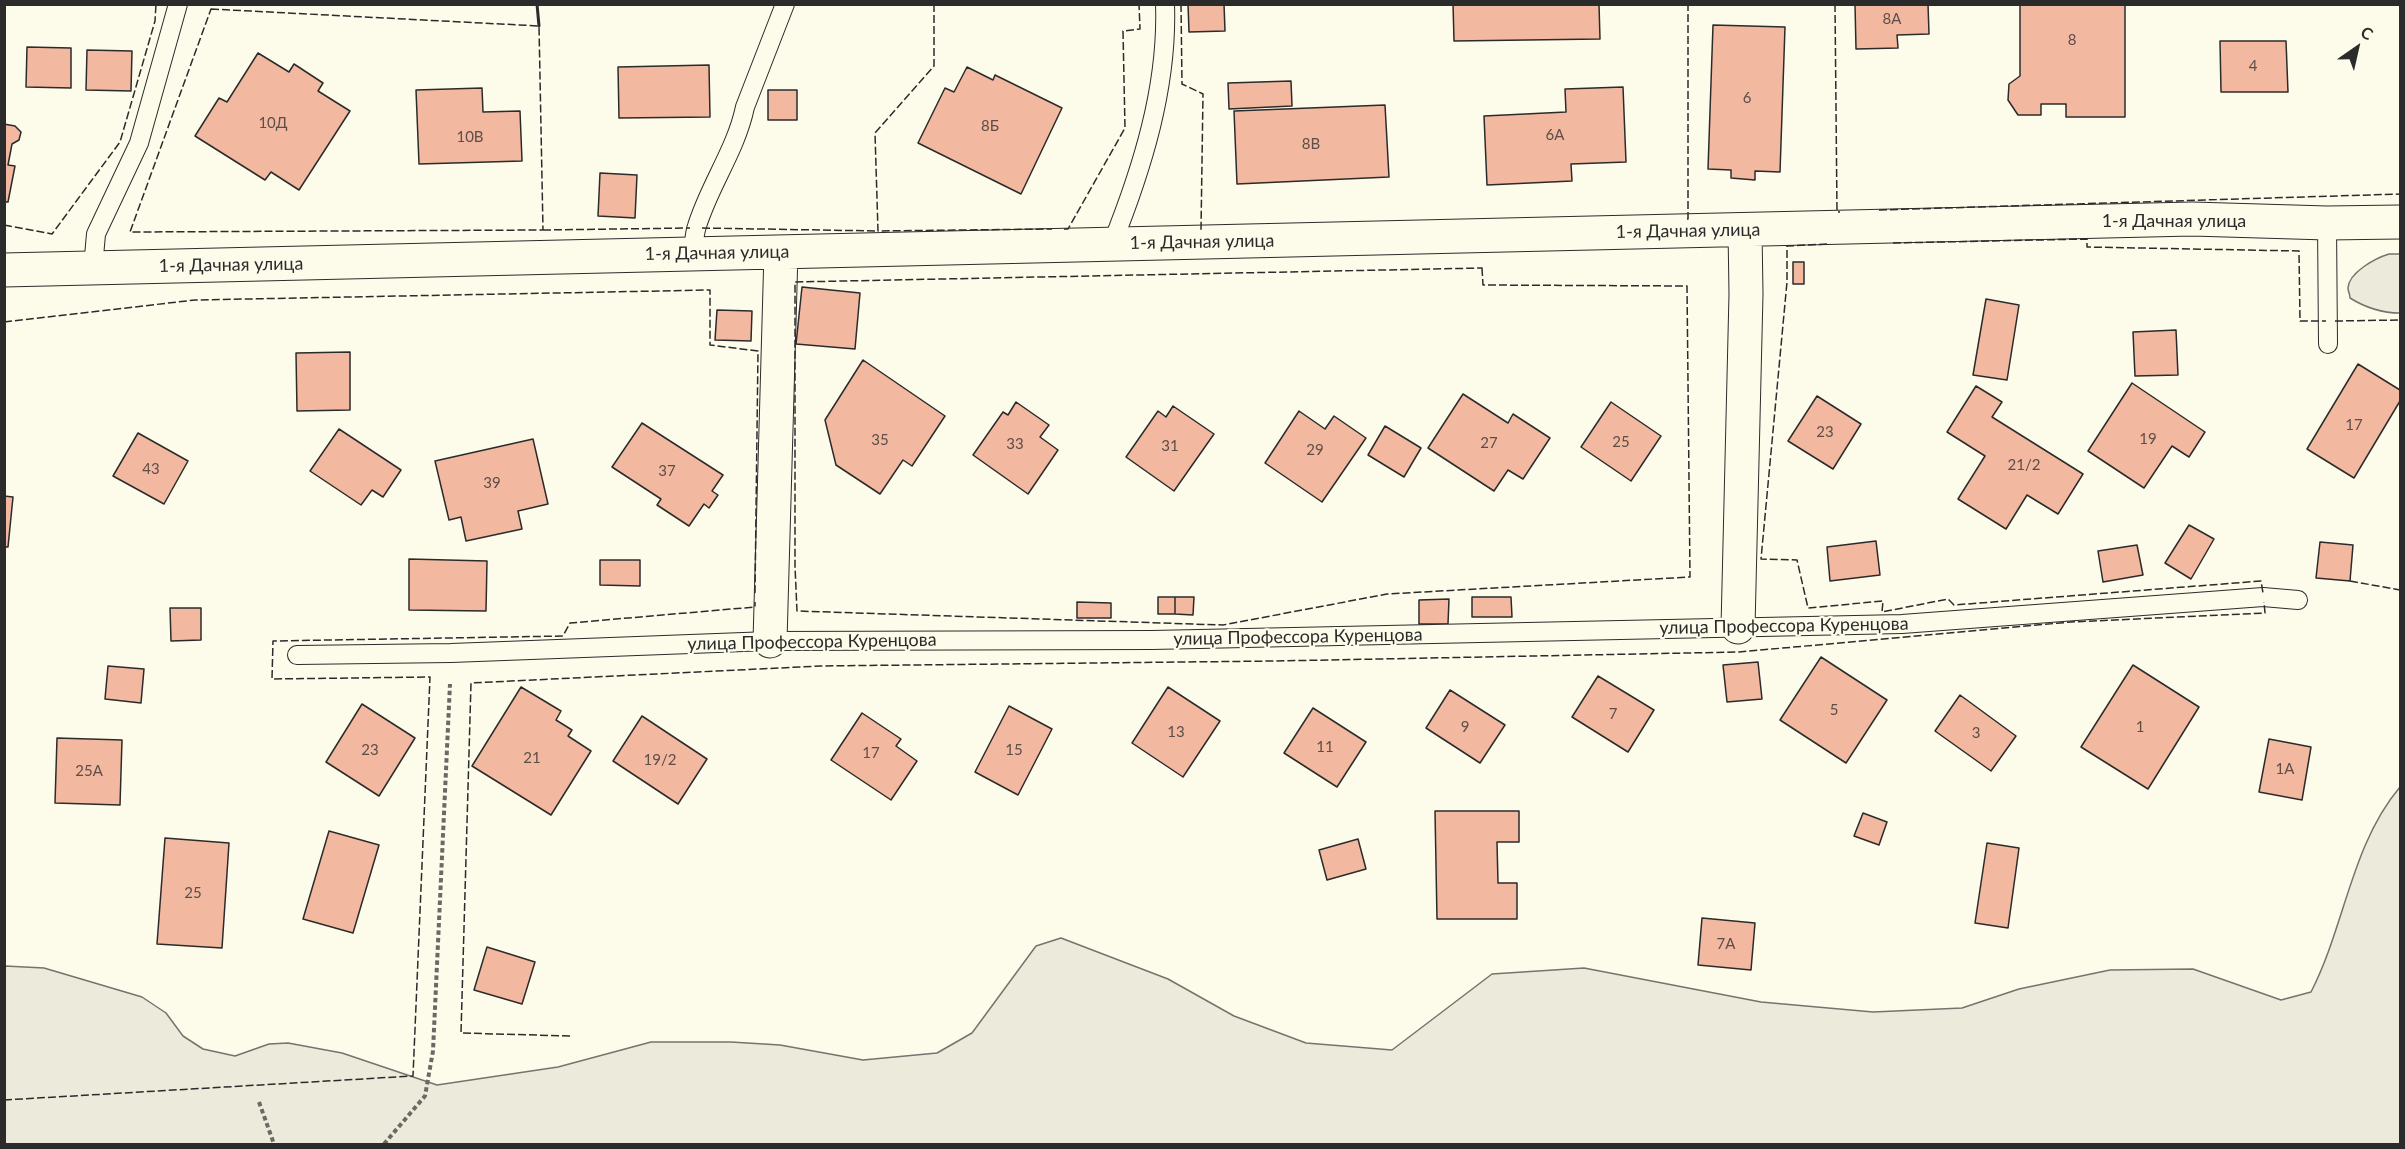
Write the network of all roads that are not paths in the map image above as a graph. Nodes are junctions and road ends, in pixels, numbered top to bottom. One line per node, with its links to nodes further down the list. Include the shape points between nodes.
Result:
1 (178, 4): 10 (lane, via 139,143 96,234)
2 (785, 4): 9 (lane, via 729,157 696,228)
3 (1165, 4): 7 (lane, via 1162,68 1143,160)
4 (2400, 222): 5 (street, 1-я Дачная улица)
5 (2327, 223): 6 (street, 1-я Дачная улица, via 2192,219); 12 (lane)
6 (1745, 230): 7 (street, 1-я Дачная улица); 14 (street)
7 (1112, 244): 8 (street, 1-я Дачная улица)
8 (782, 252): 9 (street, 1-я Дачная улица); 15 (street)
9 (693, 254): 10 (street, 1-я Дачная улица)
10 (93, 268): 11 (street, 1-я Дачная улица)
11 (4, 270)
12 (2328, 344)
13 (2298, 600): 14 (lane, улица Профессора Куренцова, via 2263,597 1902,624)
14 (1738, 627): 15 (lane, улица Профессора Куренцова, via 1164,640)
15 (770, 641): 16 (lane, улица Профессора Куренцова)
16 (297, 655)

